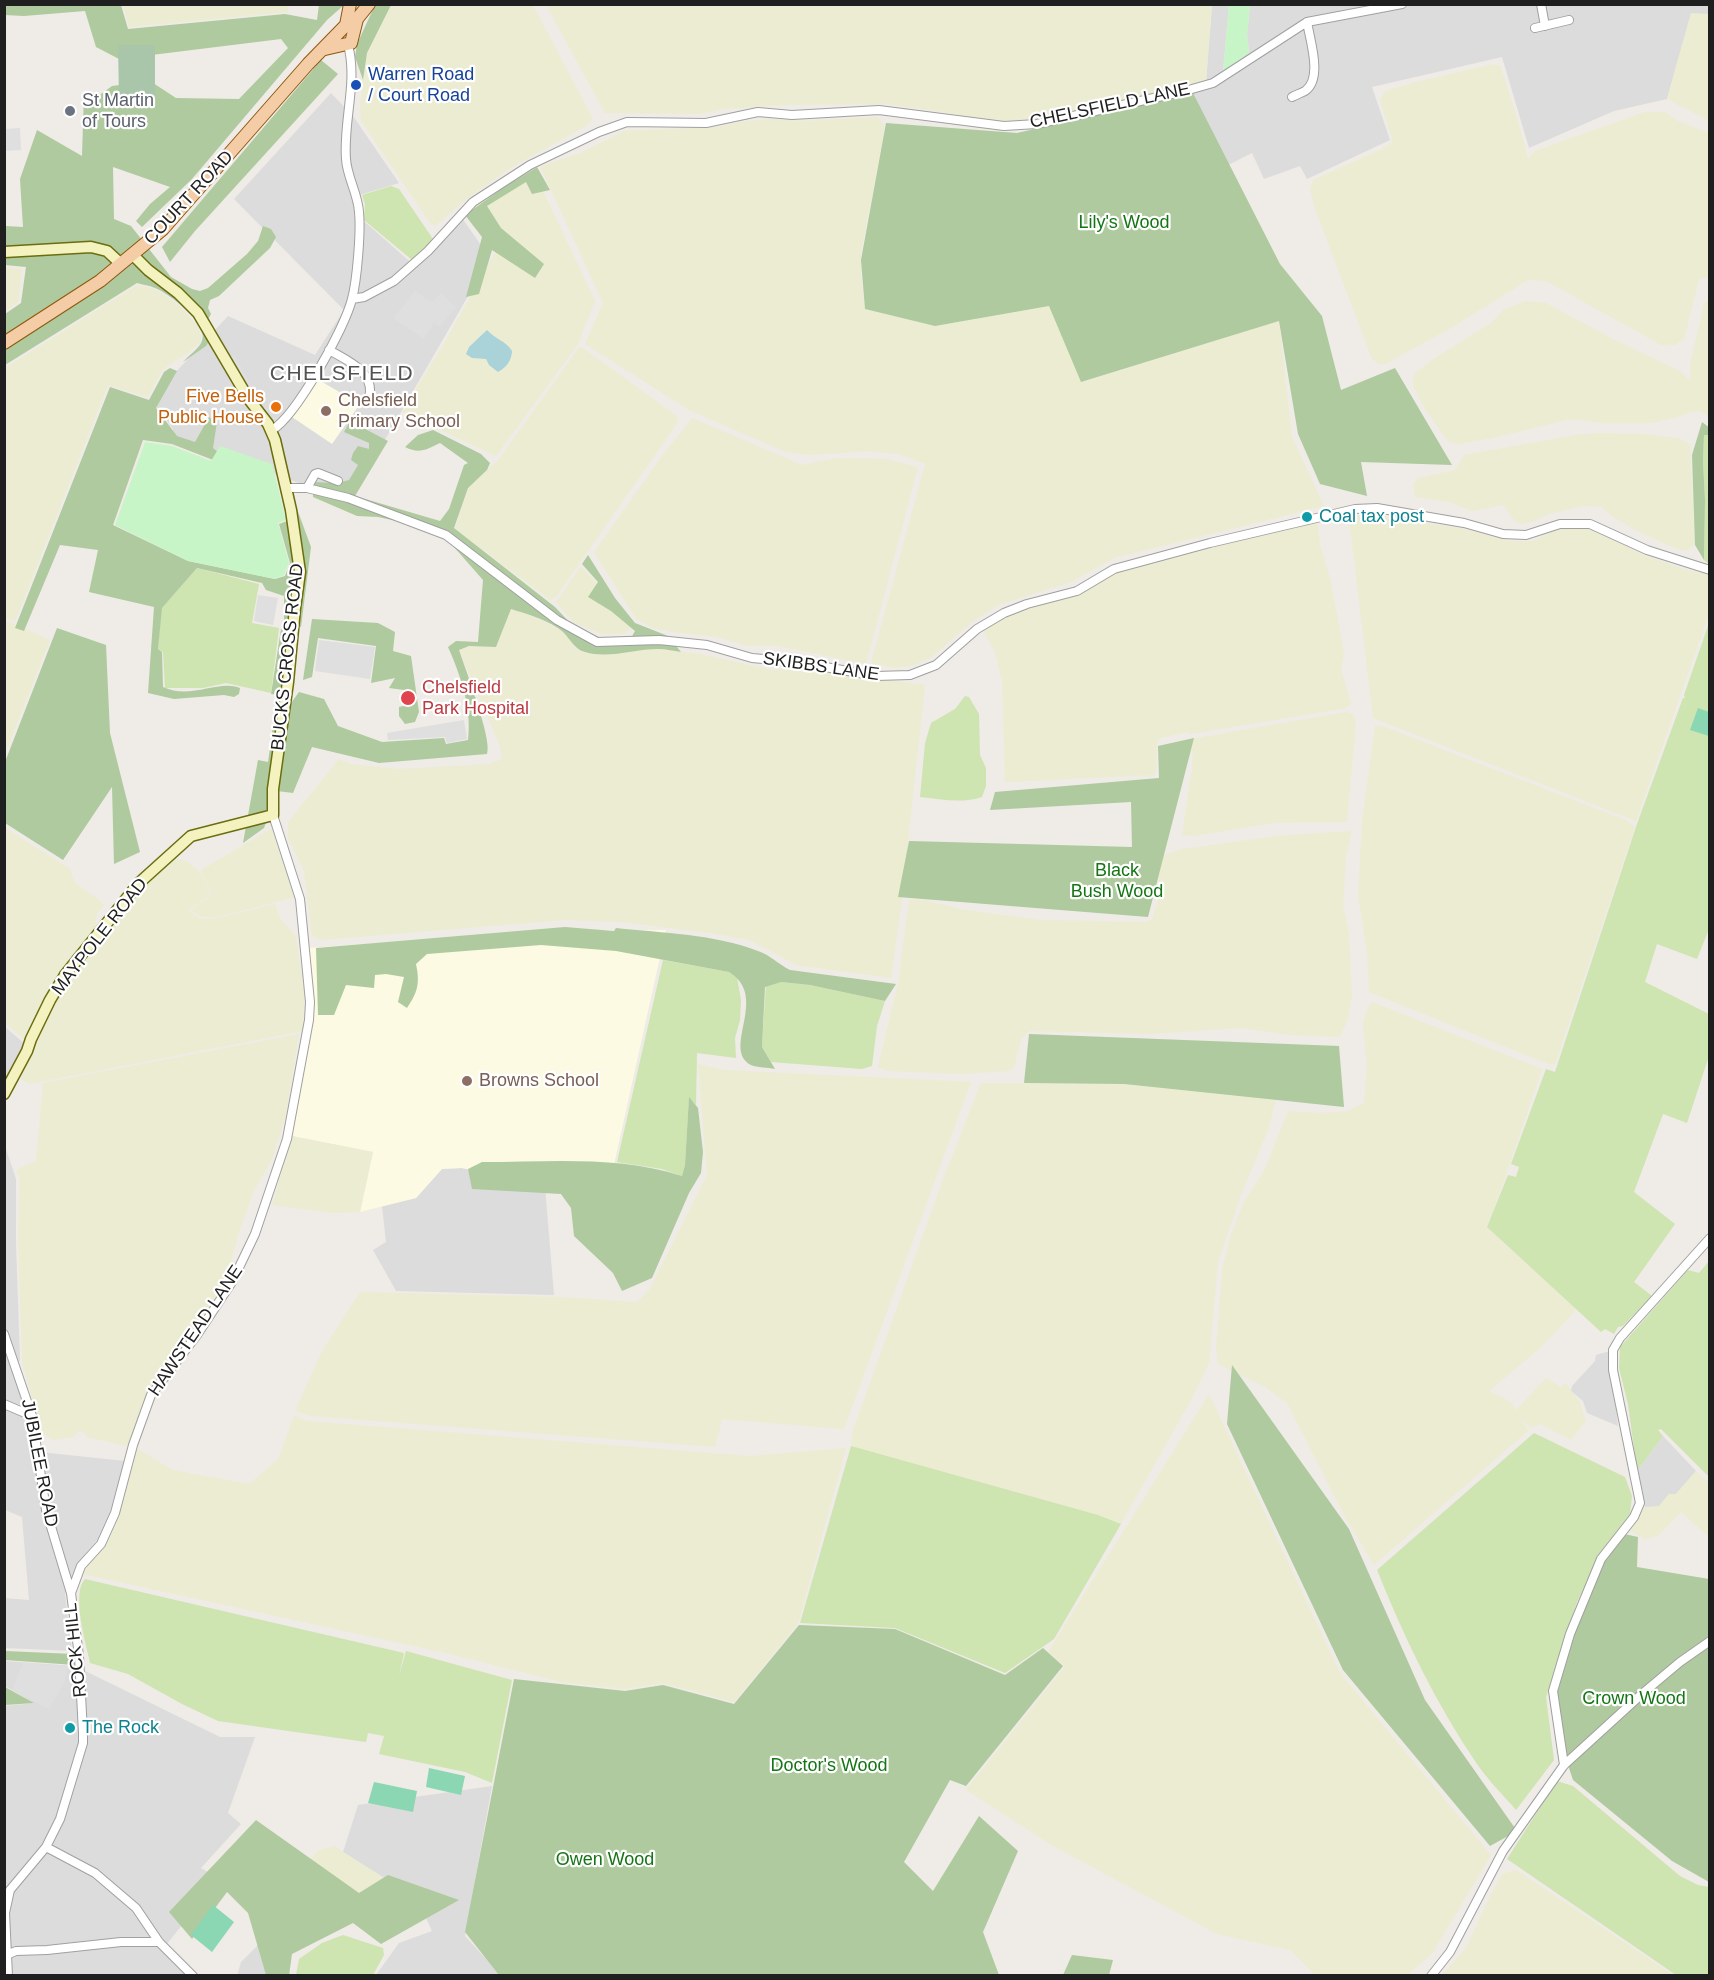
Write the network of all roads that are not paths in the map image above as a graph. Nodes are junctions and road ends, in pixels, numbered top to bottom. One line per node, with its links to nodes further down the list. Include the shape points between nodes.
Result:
1 (1541, 4): 6 (street)
2 (1397, 5): 5 (street, CHELSFIELD LANE)
3 (360, 7): 8 (main road, COURT ROAD); 9 (main road, COURT ROAD)
4 (1569, 20): 6 (street)
5 (1308, 22): 11 (street, via 1313,81); 15 (street, CHELSFIELD LANE, via 1213,83 1037,124 1004,126 879,110 792,115 758,112 706,123 627,122 530,165 473,202 394,281)
6 (1545, 26): 7 (street)
7 (1535, 28)
8 (339, 31): 9 (main road, via 348,29); 10 (main road, COURT ROAD)
9 (348, 42): 10 (main road); 15 (street, via 351,81 346,158 360,219)
10 (323, 50): 13 (main road, COURT ROAD, via 176,216)
11 (1292, 97)
12 (4, 252): 14 (street, via 91,247 107,251)
13 (133, 255): 14 (main road, COURT ROAD); 19 (street, via 198,313 248,398)
14 (121, 264): 16 (main road, COURT ROAD)
15 (352, 299): 17 (street)
16 (4, 343)
17 (329, 350): 18 (street, via 365,374 371,389); 19 (street, via 297,402)
18 (368, 402)
19 (272, 430): 21 (street, BUCKS CROSS ROAD)
20 (338, 481): 22 (street, via 315,474)
21 (286, 488): 22 (street, SKIBBS LANE); 24 (street, BUCKS CROSS ROAD, via 300,572)
22 (307, 488): 23 (street, SKIBBS LANE, via 348,498 446,535 557,620 597,642 659,640 706,645 752,658 876,676 910,675 936,666 977,629 1004,613 1077,591 1114,569 1355,509 1377,508 1526,536 1560,524 1590,524 1647,550)
23 (1710, 570)
24 (273, 815): 25 (street, MAYPOLE ROAD, via 191,836 139,883 65,975); 30 (street, HAWSTEAD LANE, via 300,899 310,1002 287,1139 255,1234 232,1282 151,1395 115,1513 101,1544 81,1566)
25 (4, 1094)
26 (1710, 1238): 32 (street, via 1613,1350 1613,1370 1640,1503 1634,1517 1601,1558 1570,1634 1553,1691)
27 (4, 1334): 29 (street, JUBILEE ROAD)
28 (4, 1404): 29 (street)
29 (32, 1416): 30 (street, JUBILEE ROAD, via 46,1510)
30 (70, 1593): 33 (street, ROCK HILL, via 79,1656 83,1743 60,1819)
31 (1710, 1641): 32 (street, via 1643,1693)
32 (1564, 1765): 38 (street, via 1503,1851 1450,1952)
33 (46, 1847): 34 (street, via 95,1873 136,1908); 35 (street, ROCK HILL, via 10,1890 5,1913)
34 (159, 1942): 35 (street, via 121,1942); 37 (street)
35 (5, 1955): 36 (street, ROCK HILL)
36 (8, 1976)
37 (193, 1976)
38 (1431, 1976)

